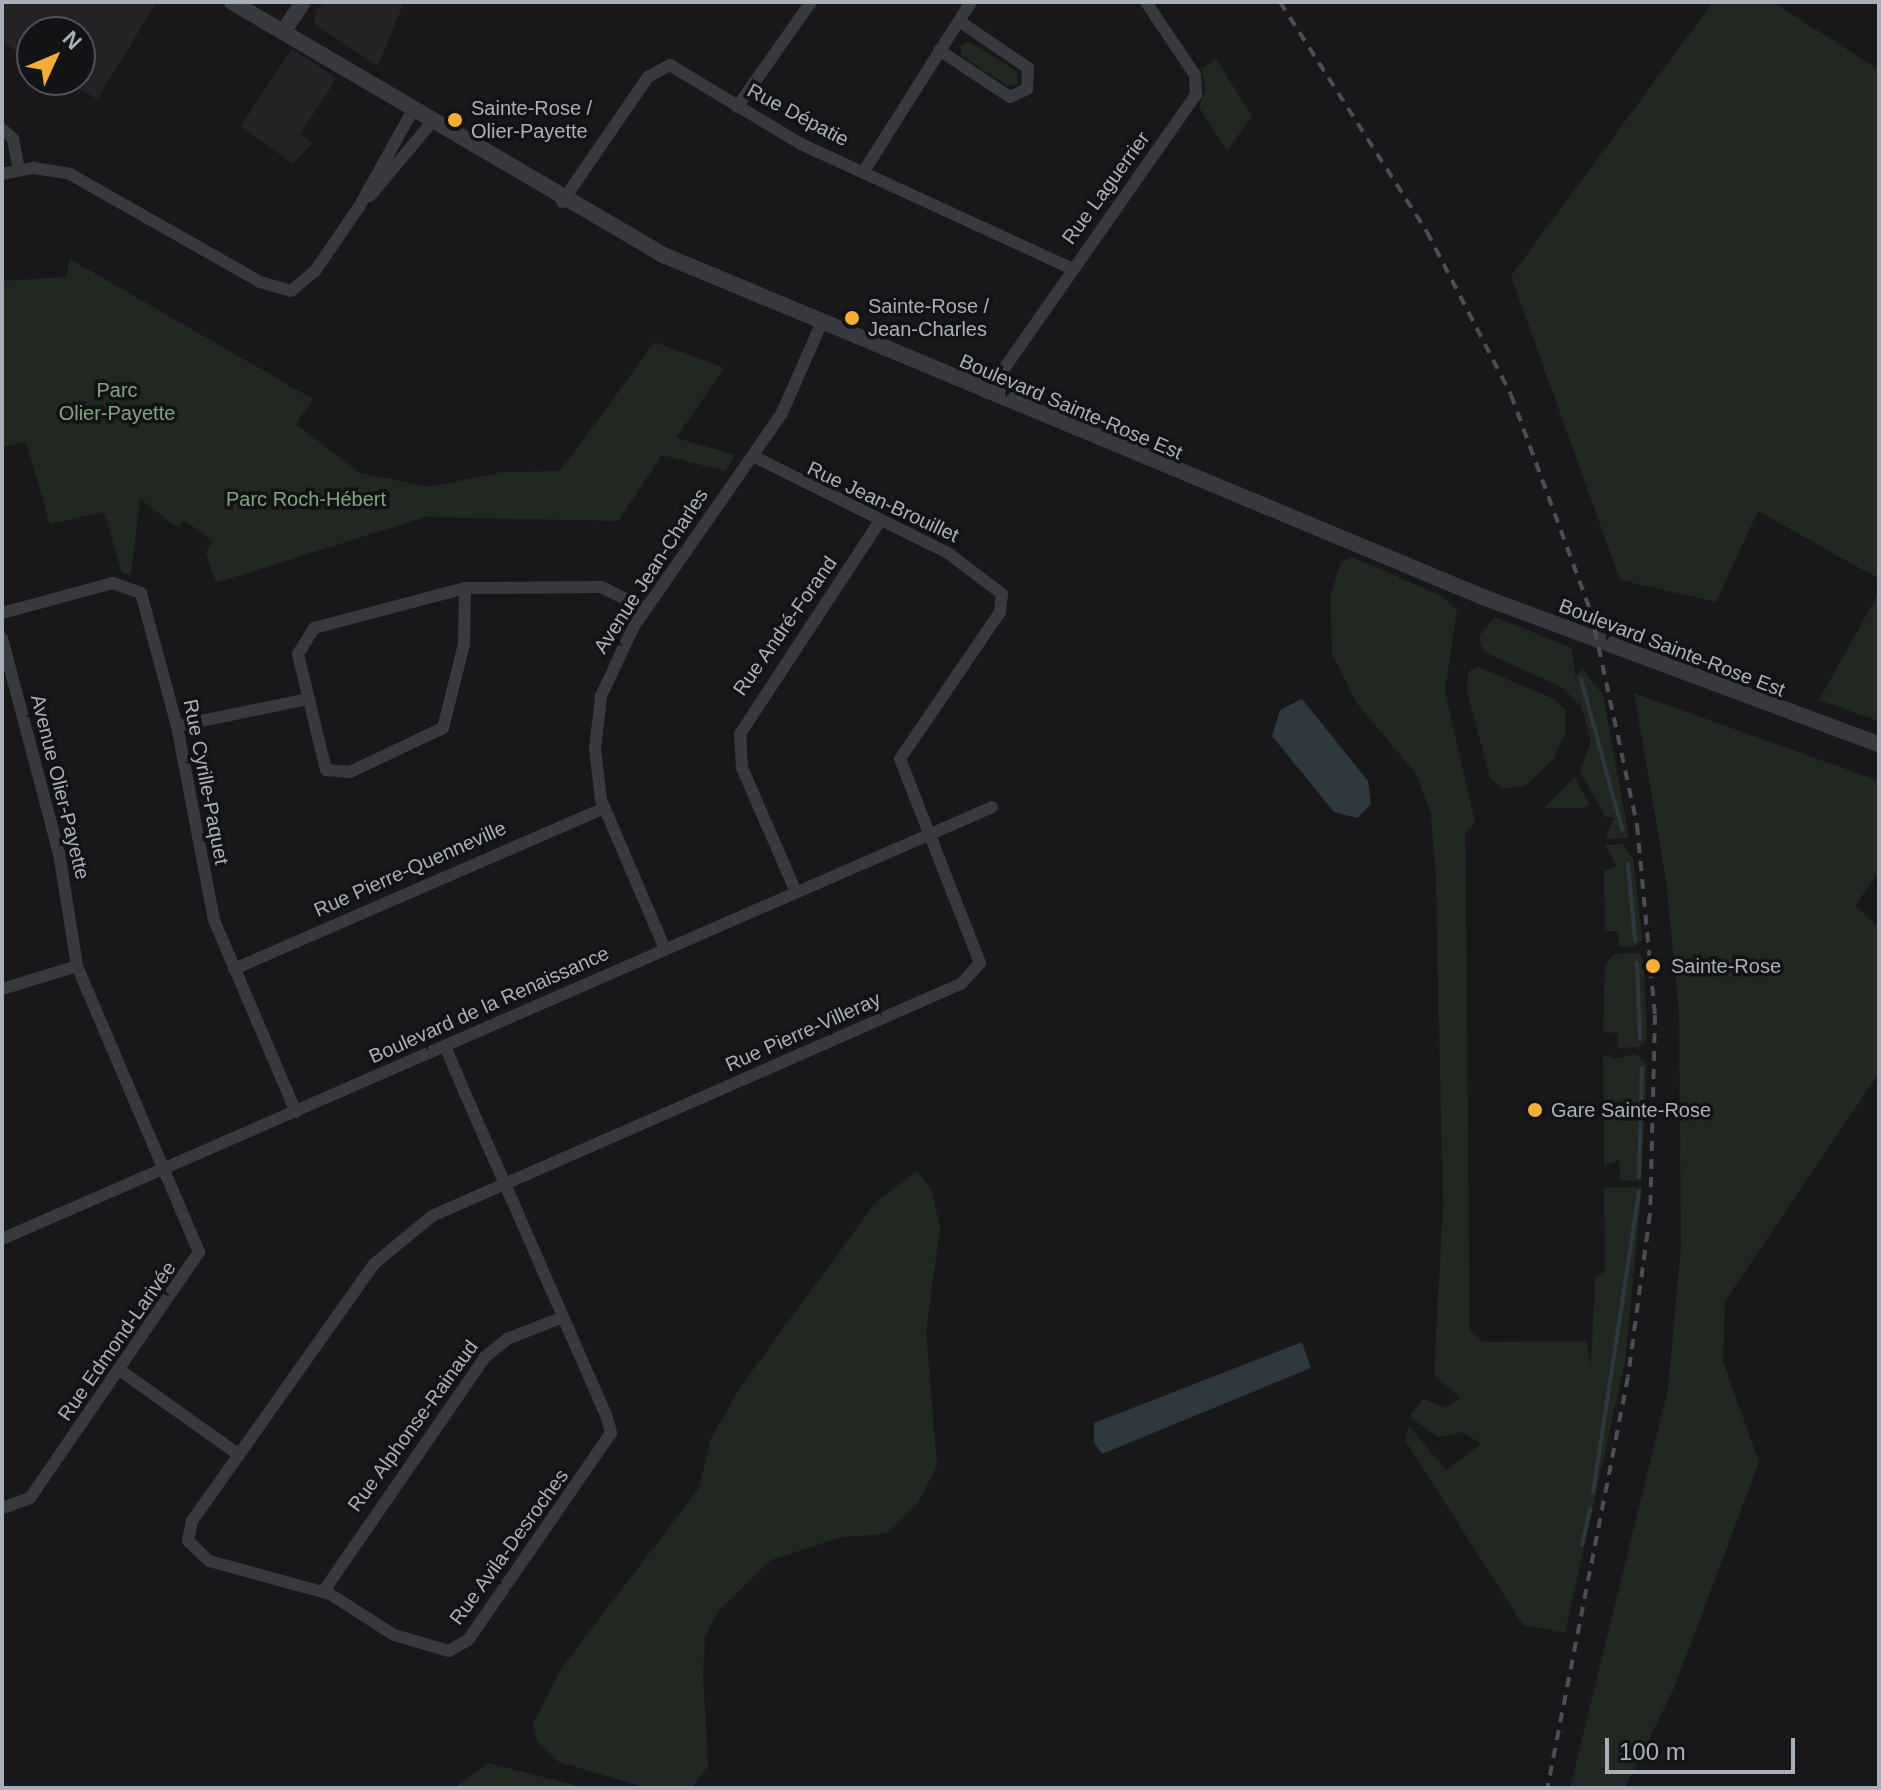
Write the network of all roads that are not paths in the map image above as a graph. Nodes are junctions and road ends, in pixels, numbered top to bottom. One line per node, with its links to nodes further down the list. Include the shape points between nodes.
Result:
1 (232, 2): 7 (street, Boulevard Sainte-Rose Est)
2 (303, 2): 7 (street)
3 (811, 2): 9 (street)
4 (971, 2): 6 (street)
5 (1146, 2): 18 (street, Rue Laguerrier, via 1195,75 1196,95)
6 (959, 21): 8 (street); 8 (street, via 1028,68 1027,89 1010,97)
7 (285, 29): 10 (street, Boulevard Sainte-Rose Est)
8 (939, 50): 14 (street)
9 (737, 107): 14 (street, Rue Dépatie); 16 (street, Rue Dépatie, via 679,68 654,70)
10 (413, 110): 11 (street, Boulevard Sainte-Rose Est); 17 (street)
11 (432, 122): 16 (street, Boulevard Sainte-Rose Est); 17 (street)
12 (2, 129): 13 (street, via 13,139)
13 (19, 170): 15 (street); 17 (street, via 78,177 280,291 310,278)
14 (864, 171): 18 (street, Rue Dépatie)
15 (2, 174)
16 (562, 202): 19 (street, Boulevard Sainte-Rose Est, via 650,249)
17 (359, 207)
18 (1073, 269): 20 (street, Rue Laguerrier)
19 (822, 322): 20 (street, Boulevard Sainte-Rose Est); 21 (street, Avenue Jean-Charles, via 784,408)
20 (987, 393): 29 (street, Boulevard Sainte-Rose Est, via 1632,656)
21 (753, 456): 22 (street, Rue Jean-Brouillet); 24 (street, Avenue Jean-Charles)
22 (880, 521): 32 (street, Rue Jean-Brouillet, via 953,556 1003,597 901,755); 33 (street, Rue André-Forand, via 740,734 742,768)
23 (465, 588): 24 (street, via 601,587); 27 (street, via 309,631 298,654); 27 (street, via 464,644 438,734 334,774 321,764)
24 (646, 609): 31 (street, Avenue Jean-Charles, via 615,660 598,706 596,771)
25 (2, 613): 28 (street, Rue Cyrille-Paquet, via 113,583 136,587)
26 (2, 638): 35 (street, Avenue Olier-Payette, via 59,853)
27 (307, 699): 28 (street)
28 (177, 726): 36 (street, Rue Cyrille-Paquet, via 210,906)
29 (1879, 744)
30 (992, 807): 32 (street, Boulevard de la Renaissance)
31 (604, 808): 34 (street, Avenue Jean-Charles); 36 (street, Rue Pierre-Quenneville)
32 (928, 834): 33 (street, Boulevard de la Renaissance); 41 (street, Rue Pierre-Villeray, via 980,954 970,979)
33 (796, 892): 34 (street, Boulevard de la Renaissance)
34 (665, 949): 38 (street, Boulevard de la Renaissance)
35 (77, 966): 37 (street); 40 (street, Avenue Olier-Payette)
36 (234, 969): 39 (street, Rue Cyrille-Paquet)
37 (2, 989)
38 (445, 1046): 39 (street, Boulevard de la Renaissance); 41 (street)
39 (296, 1112): 40 (street, Boulevard de la Renaissance)
40 (165, 1168): 42 (street, Boulevard de la Renaissance); 44 (street, Rue Edmond-Larivée, via 198,1259)
41 (505, 1184): 43 (street, Rue Avila-Desroches); 45 (street, Rue Avila-Desroches, via 426,1220 389,1247)
42 (2, 1239)
43 (563, 1317): 47 (street, Rue Alphonse-Rainaud, via 507,1339 485,1357); 47 (street, Rue Avila-Desroches, via 610,1424 609,1441 466,1643 449,1651 413,1643)
44 (121, 1371): 45 (street); 46 (street, Rue Edmond-Larivée, via 30,1498)
45 (239, 1455): 47 (street, Rue Avila-Desroches, via 190,1524 191,1549 209,1561)
46 (2, 1508)
47 (323, 1592)

